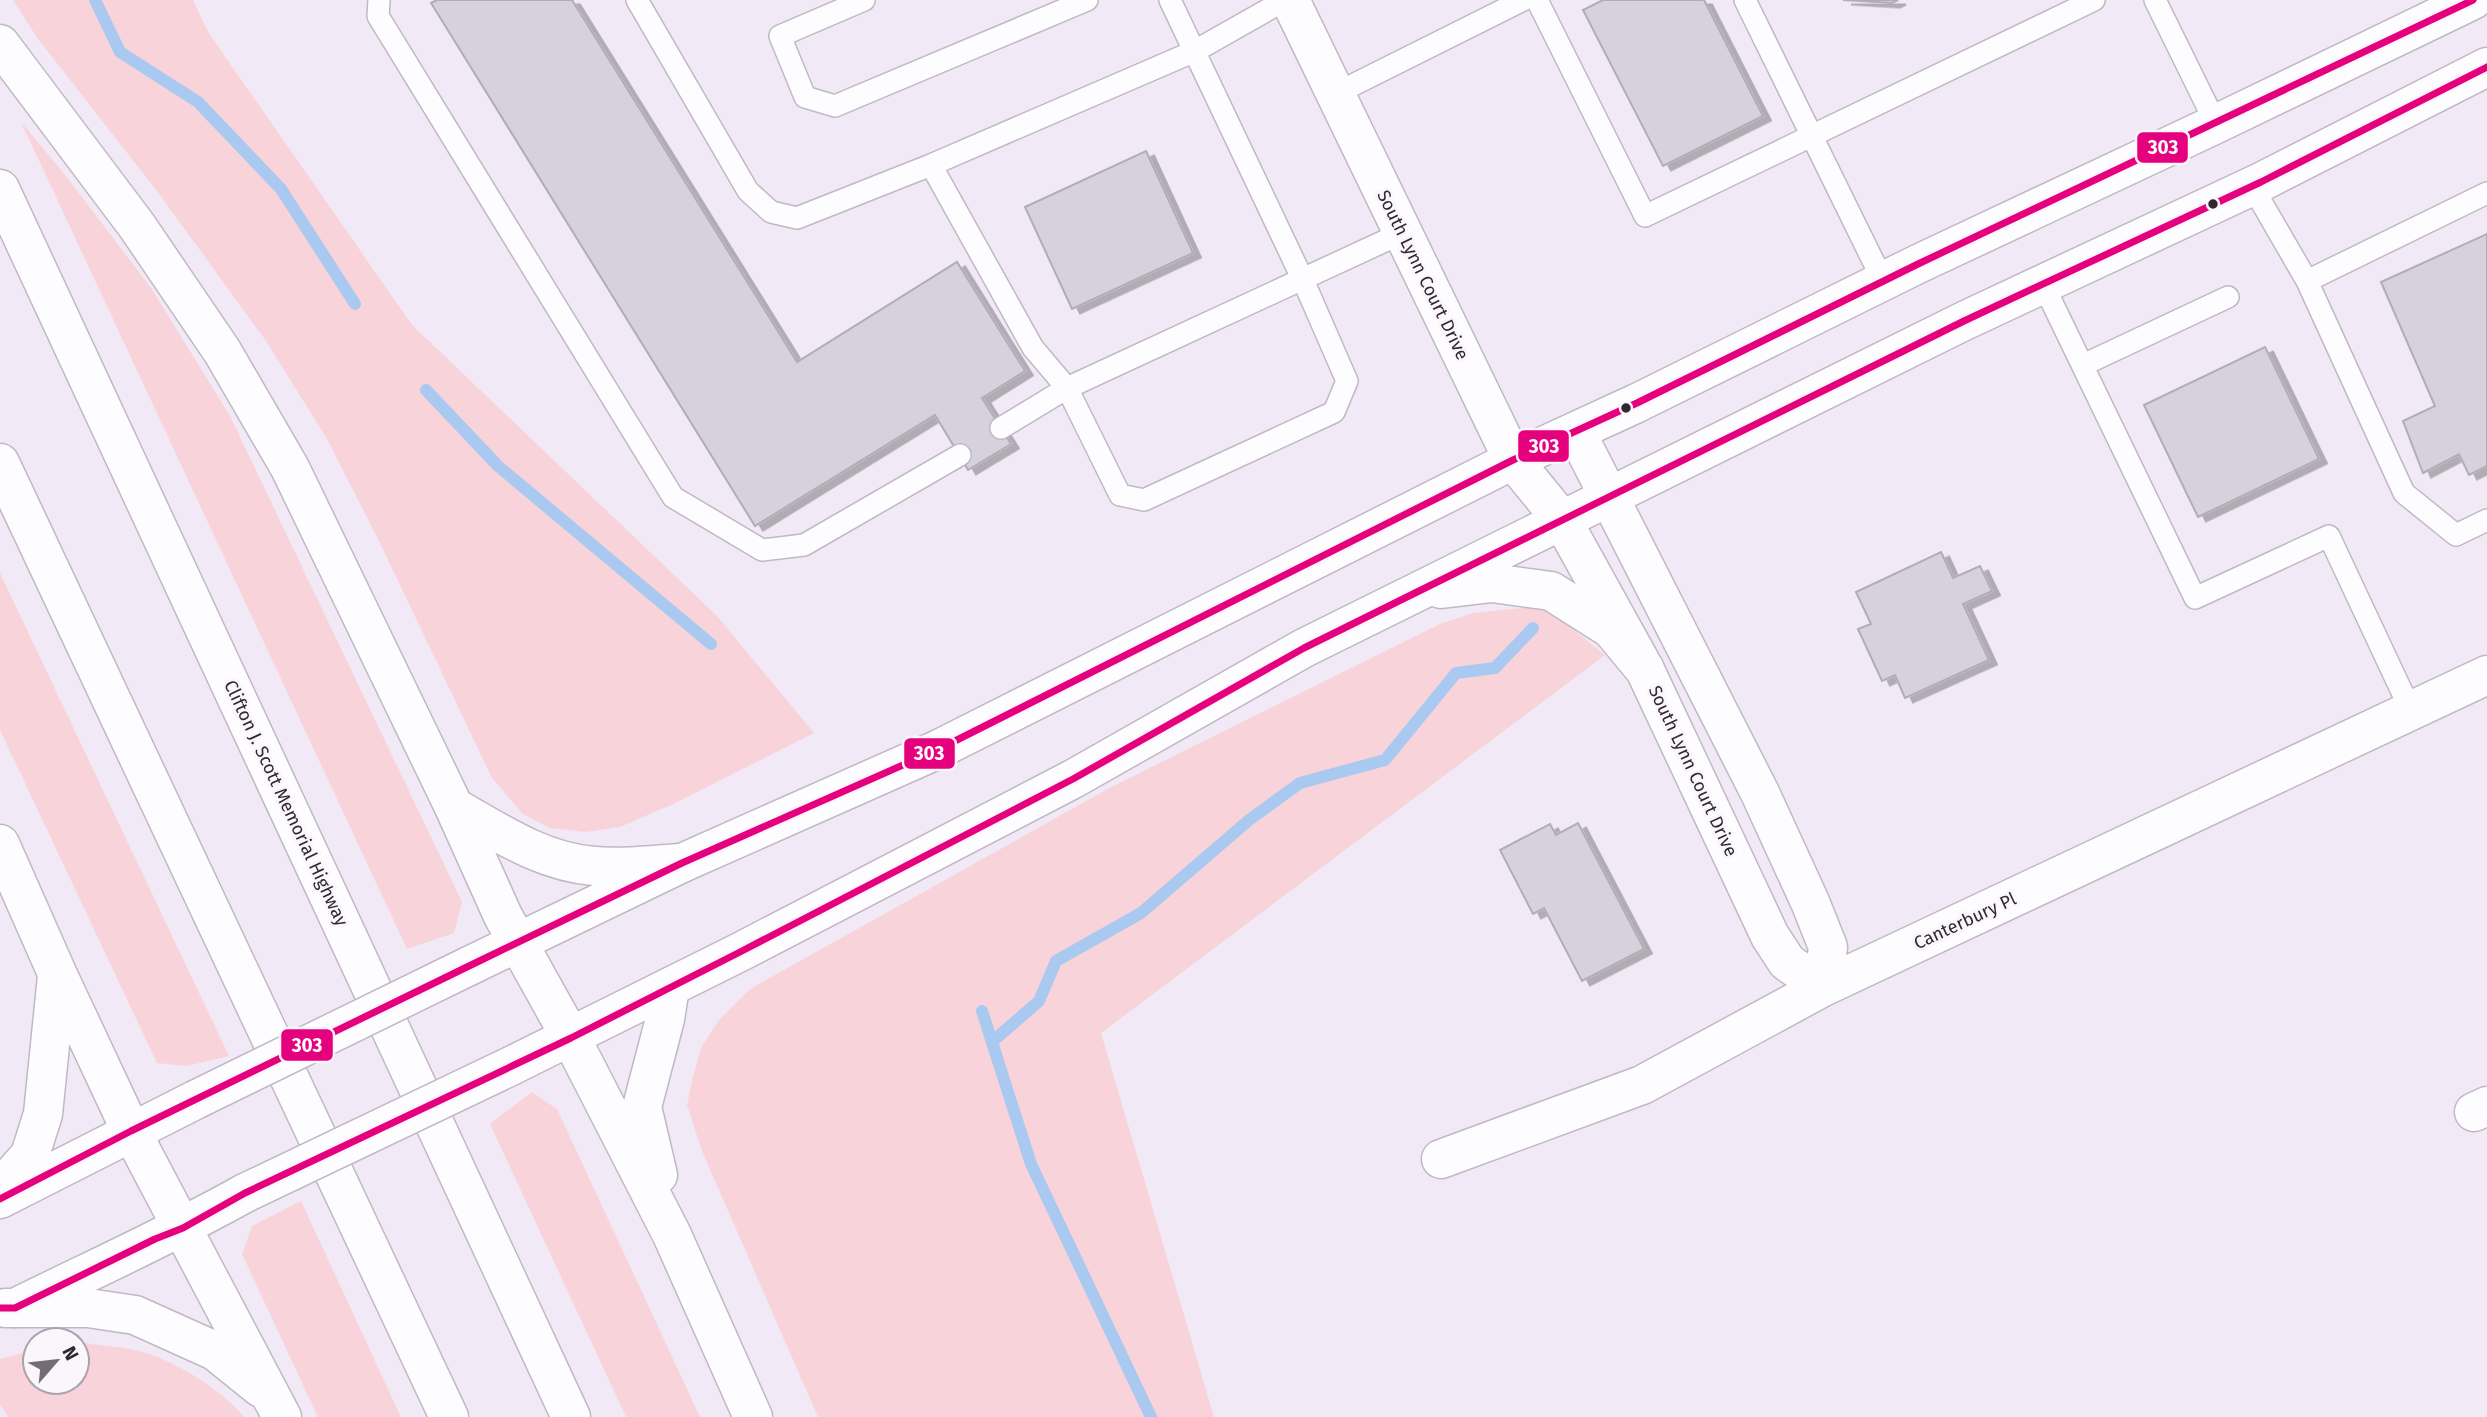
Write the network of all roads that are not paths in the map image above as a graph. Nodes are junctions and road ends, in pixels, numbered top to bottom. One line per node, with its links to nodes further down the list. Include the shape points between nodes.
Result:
1 (379, 0): 34 (lane, via 378,16 673,497 762,550 804,545)
2 (637, 0): 20 (lane, via 748,191 771,212 797,218)
3 (864, 0): 4 (lane, via 780,36 805,97 835,106)
4 (1087, 0)
5 (1170, 0): 15 (lane)
6 (1284, 0): 15 (lane)
7 (1290, 0): 17 (main road, South Lynn Court Drive)
8 (1523, 0): 17 (lane)
9 (1537, 0): 19 (lane, via 1645,216)
10 (1745, 0): 19 (lane)
11 (2094, 0): 19 (lane)
12 (2155, 0): 18 (lane)
13 (2473, 0): 18 (main road)
14 (0, 44): 44 (main road, via 137,226 222,351 290,468)
15 (1195, 51): 20 (lane); 25 (lane)
16 (2487, 67): 21 (main road)
17 (1335, 94): 24 (main road, South Lynn Court Drive)
18 (2216, 124): 26 (main road)
19 (1812, 135): 26 (lane)
20 (931, 165): 31 (lane, via 1033,348)
21 (2252, 187): 27 (lane); 28 (main road)
22 (0, 189): 61 (main road, Clifton J. Scott Memorial Highway)
23 (2487, 193): 27 (lane)
24 (1402, 233): 25 (lane); 35 (main road, South Lynn Court Drive)
25 (1303, 280): 31 (lane); 31 (lane, via 1347,381 1334,412 1144,500 1120,495)
26 (1883, 281): 33 (main road)
27 (2307, 281): 39 (lane, via 2404,493 2456,535)
28 (2043, 284): 30 (lane); 37 (main road)
29 (2228, 297): 30 (lane)
30 (2082, 365): 43 (lane, via 2195,598 2329,536)
31 (1067, 388): 32 (lane)
32 (1001, 428)
33 (1576, 432): 35 (main road); 37 (main road)
34 (960, 455)
35 (1513, 460): 38 (main road, South Lynn Court Drive); 46 (main road, via 939,749)
36 (0, 463): 60 (main road)
37 (1608, 496): 38 (main road); 50 (main road, via 1760,793 1810,902 1828,947)
38 (1562, 520): 40 (main road); 41 (main road, South Lynn Court Drive)
39 (2487, 520)
40 (1421, 590): 41 (main road, via 1492,583 1551,591 1611,629); 49 (main road, via 1304,648 1073,779)
41 (1645, 670): 50 (main road, South Lynn Court Drive, via 1770,936 1787,962)
42 (2487, 675): 43 (main road, Canterbury Pl)
43 (2411, 711): 50 (main road, Canterbury Pl)
44 (454, 807): 46 (main road, via 535,852 594,866); 47 (main road)
45 (0, 844): 48 (main road)
46 (682, 863): 47 (main road)
47 (518, 943): 51 (main road); 52 (main road, bridge)
48 (57, 973): 52 (main road); 54 (main road, via 43,1114 30,1155)
49 (670, 987): 51 (main road); 57 (main road, via 642,1107)
50 (1823, 987): 53 (main road, Canterbury Pl, via 1642,1085)
51 (571, 1038): 56 (main road, bridge, via 245,1193); 57 (main road)
52 (131, 1131): 55 (main road); 56 (main road)
53 (1441, 1159)
54 (0, 1189)
55 (0, 1199)
56 (183, 1228): 58 (main road); 59 (main road)
57 (672, 1235): 62 (main road)
58 (7, 1308): 59 (main road, via 88,1308 135,1315 215,1351)
59 (278, 1407)
60 (449, 1417)
61 (571, 1417)
62 (753, 1417)

